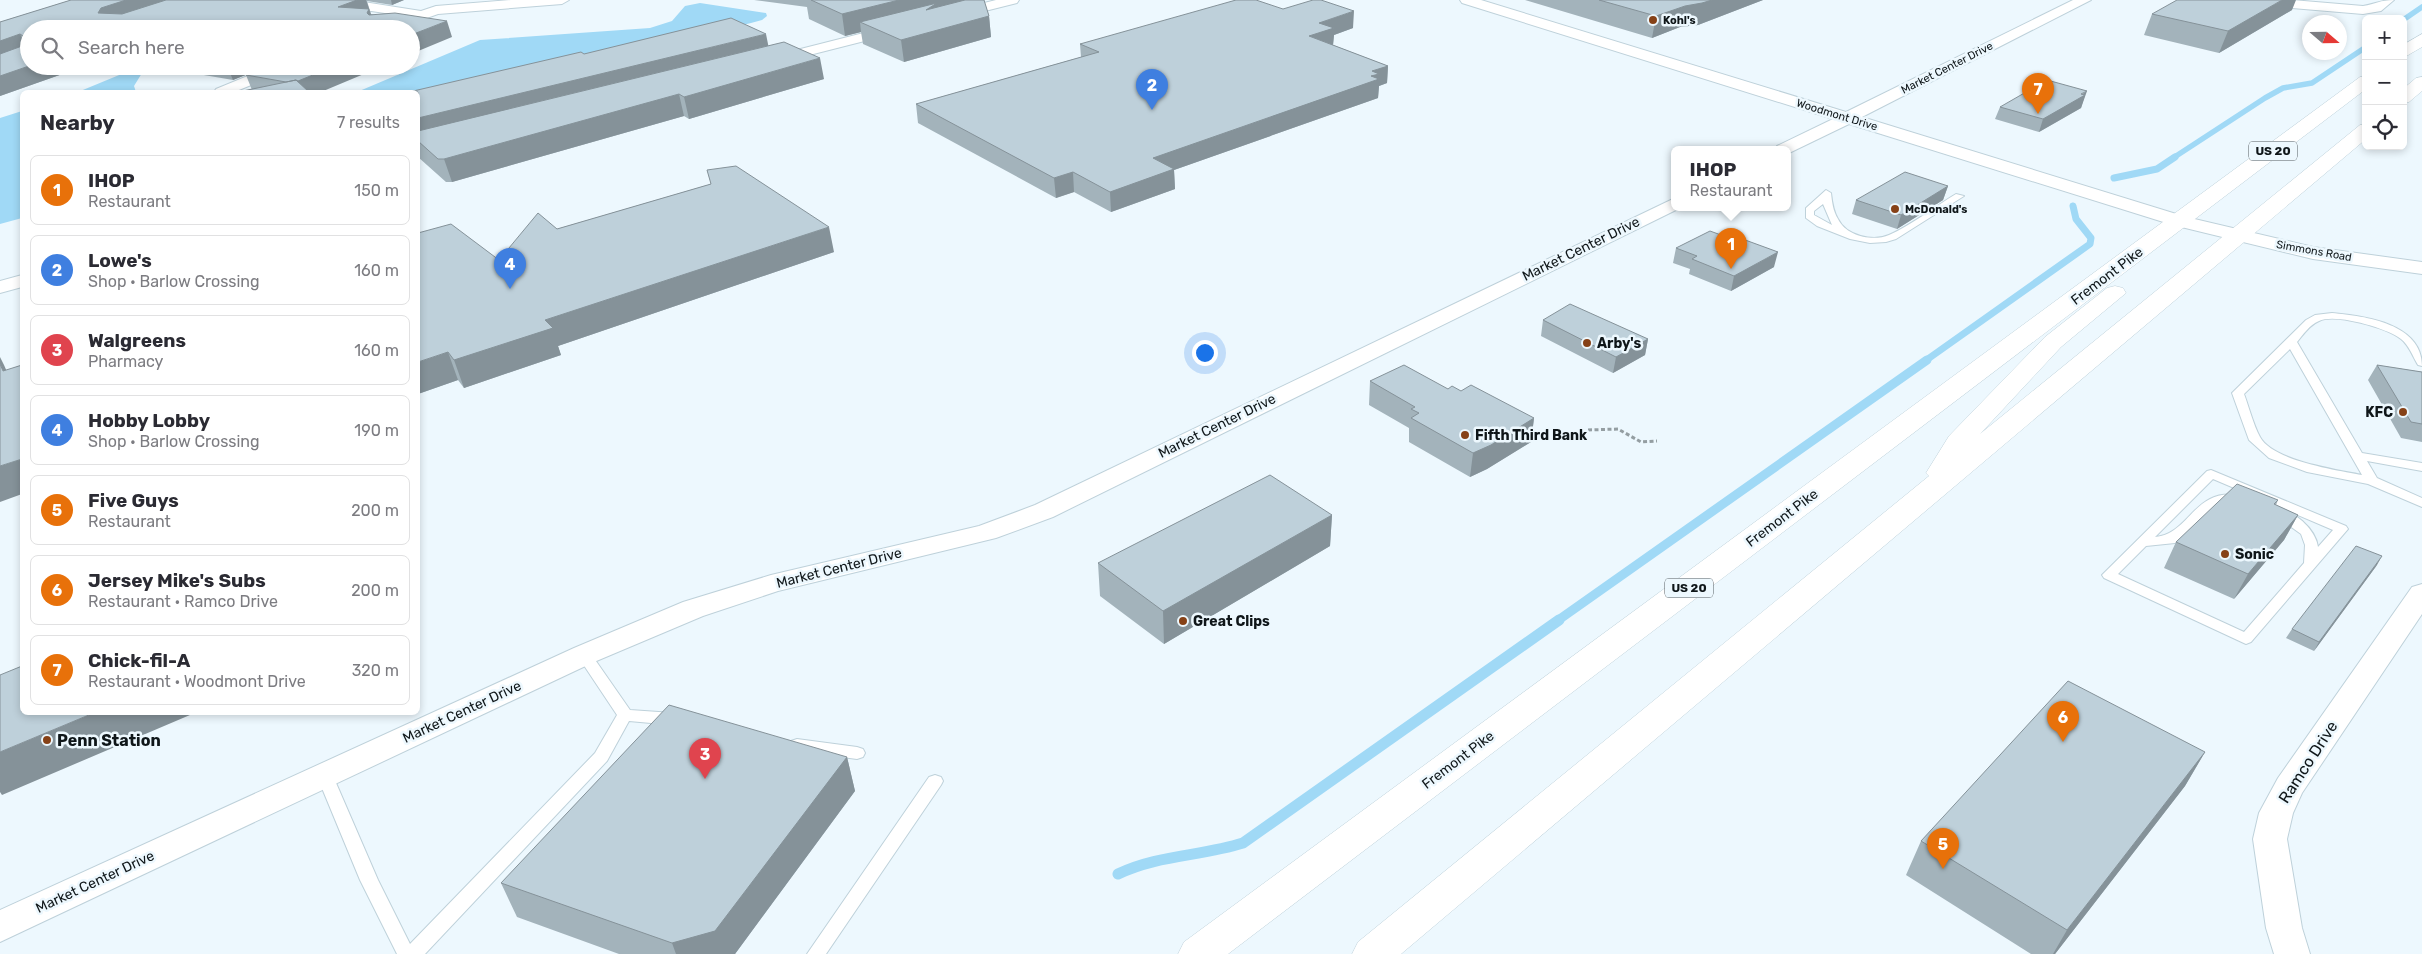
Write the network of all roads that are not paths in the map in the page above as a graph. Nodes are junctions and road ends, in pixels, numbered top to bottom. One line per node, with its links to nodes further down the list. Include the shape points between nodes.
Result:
1 (324, 0): 9 (street)
2 (562, 0): 9 (street)
3 (970, 0): 8 (street)
4 (1468, 0): 21 (street, Woodmont Drive)
5 (2084, 0): 21 (street, Market Center Drive)
6 (2244, 0): 7 (street, via 2363,10 2376,8)
7 (2388, 0)
8 (1005, 2): 10 (street)
9 (419, 14): 11 (street)
10 (940, 18)
11 (404, 20)
12 (910, 26): 15 (street)
13 (2422, 39): 14 (highway)
14 (2407, 50)
15 (756, 64)
16 (264, 75): 19 (street)
17 (2422, 82): 20 (highway)
18 (2362, 84): 26 (highway, Fremont Pike / US 20)
19 (227, 90)
20 (2407, 95)
21 (1847, 118): 23 (street, Market Center Drive); 26 (street, Woodmont Drive)
22 (2362, 132): 28 (highway, US 20)
23 (1790, 146)
24 (1959, 196): 27 (lane, via 1884,240)
25 (1671, 205): 42 (street, Market Center Drive, via 1044,511 987,532 725,598)
26 (2194, 225): 28 (street, Simmons Road); 37 (highway, via 2163,255 2053,342 1958,442); 53 (highway, Fremont Pike / US 20)
27 (1848, 234): 27 (lane, via 1835,224 1826,192 1820,202 1808,210 1809,216 1820,224)
28 (2236, 236): 29 (street, Simmons Road, via 2313,253); 37 (highway, US 20)
29 (2422, 268)
30 (20, 281): 31 (street)
31 (0, 286)
32 (2291, 342): 33 (lane, via 2307,324 2323,316 2354,319 2385,327 2406,338); 34 (lane); 36 (lane, via 2238,393 2255,440 2273,455 2311,469)
33 (2422, 363)
34 (2358, 456): 35 (lane); 36 (lane)
35 (2422, 467)
36 (2372, 481): 38 (lane)
37 (1930, 490): 54 (highway, US 20)
38 (2422, 503)
39 (2142, 542): 40 (lane, via 2170,540 2213,501 2226,497 2251,501 2297,523 2310,536 2313,548); 40 (lane, via 2211,474 2342,529); 40 (lane, via 2109,575 2246,639)
40 (2310, 564)
41 (2422, 593): 55 (street, Ramco Drive, via 2289,787 2276,813 2270,839 2284,928)
42 (584, 655): 43 (lane); 47 (street, Market Center Drive)
43 (625, 715): 44 (lane); 51 (lane, via 602,757)
44 (688, 720)
45 (783, 743): 46 (lane)
46 (857, 753)
47 (325, 776): 49 (street, Market Center Drive); 50 (lane, via 369,880)
48 (935, 781): 52 (lane)
49 (0, 927)
50 (406, 954)
51 (414, 954)
52 (816, 954)
53 (1198, 954)
54 (1372, 954)
55 (2292, 954)

